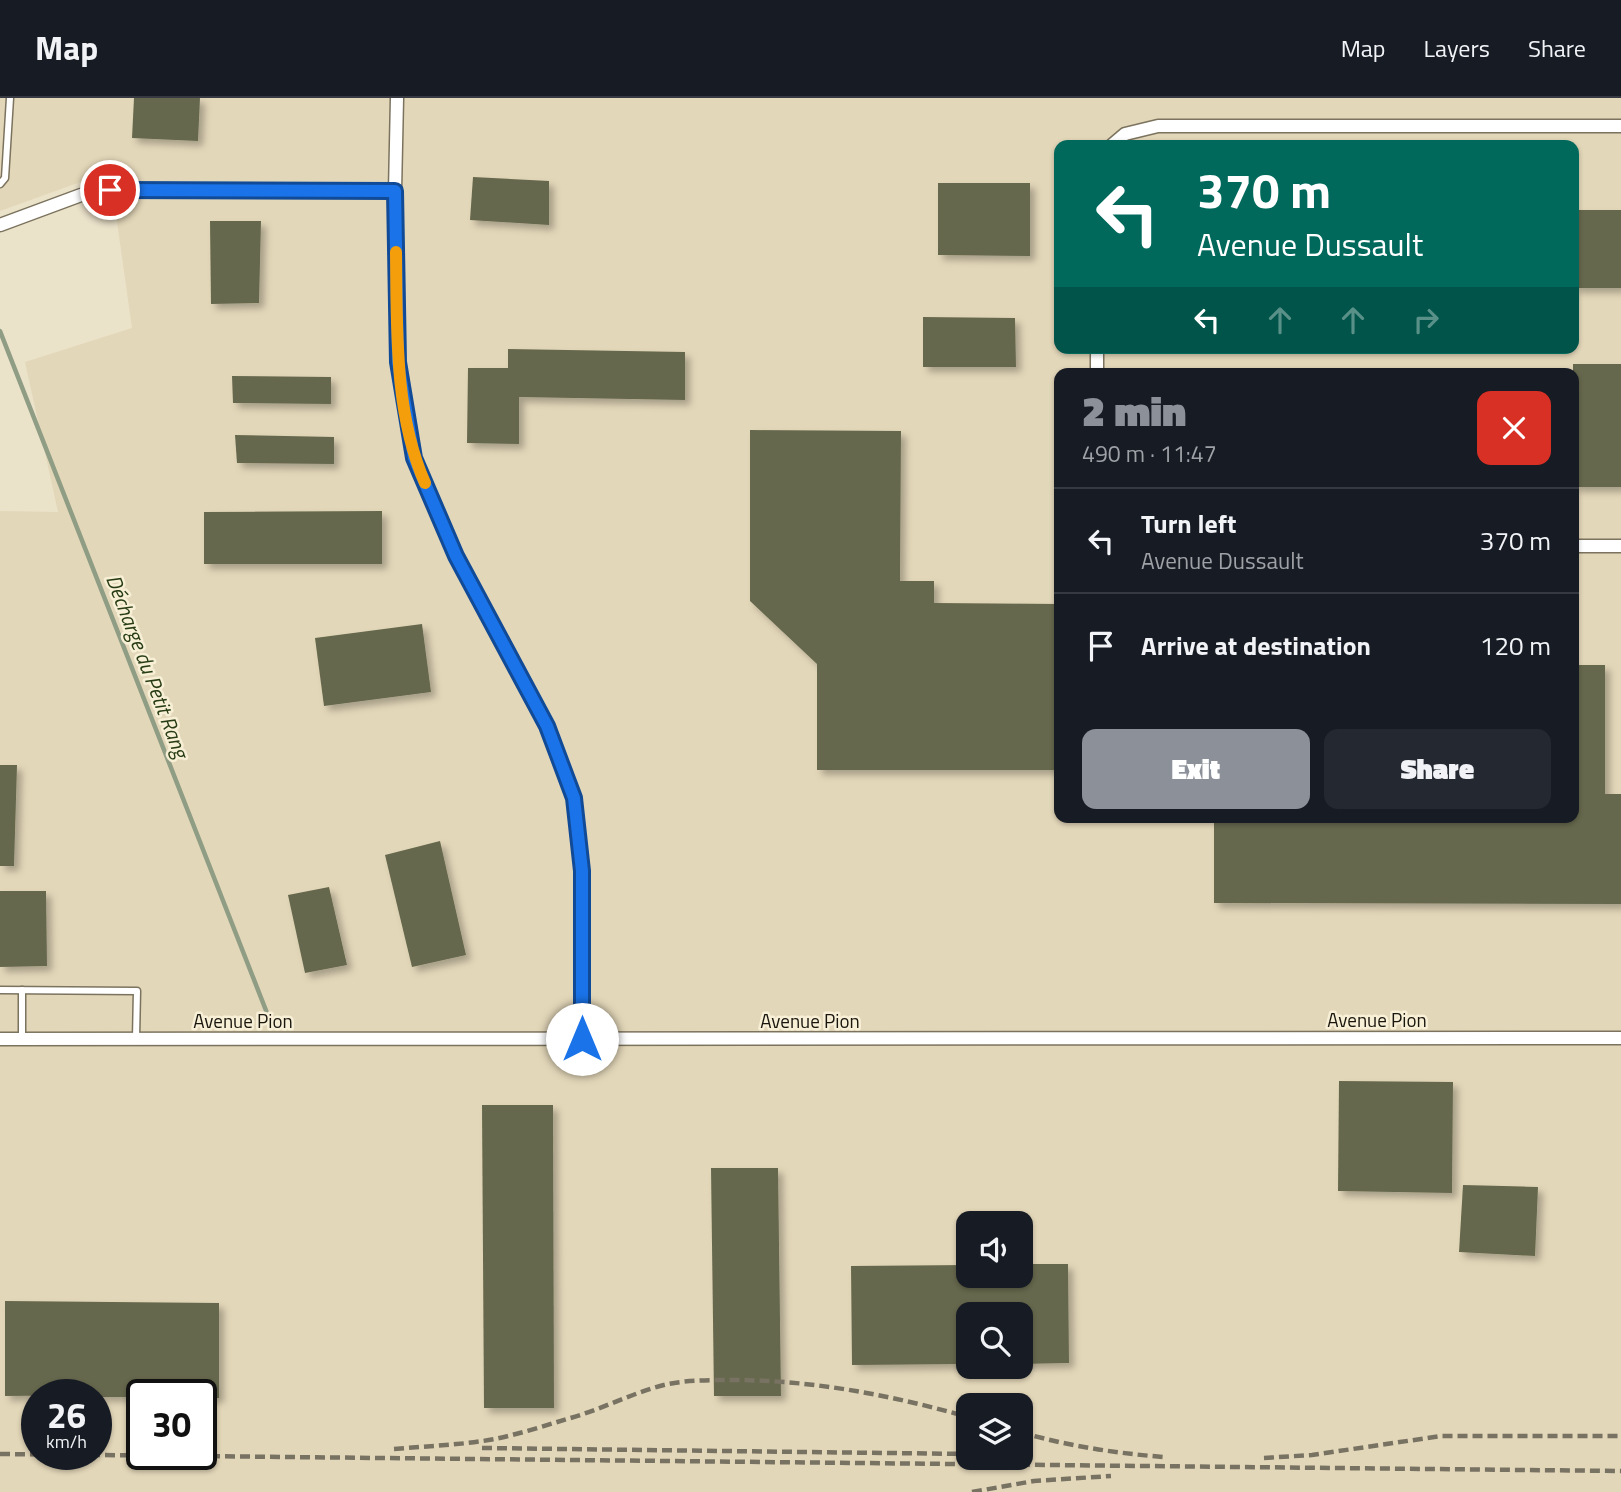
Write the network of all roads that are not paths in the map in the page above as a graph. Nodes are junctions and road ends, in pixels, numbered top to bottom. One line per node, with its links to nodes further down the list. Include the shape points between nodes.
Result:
1 (10, 98): 5 (lane, via 5,178)
2 (397, 98): 6 (street)
3 (1621, 126): 4 (street, via 1158,126)
4 (1118, 140)
5 (0, 184)
6 (395, 191): 7 (street, via 110,190 81,195); 14 (street, via 398,362 414,458 456,556 547,726 574,798 582,871)
7 (0, 225)
8 (1579, 546): 9 (street)
9 (1621, 546)
10 (0, 990): 11 (lane)
11 (22, 990): 15 (lane); 16 (lane, via 136,991)
12 (1621, 1038): 14 (street, Avenue Pion)
13 (0, 1039): 15 (street, Avenue Pion)
14 (582, 1039): 16 (street, Avenue Pion)
15 (22, 1040): 16 (street, Avenue Pion)
16 (136, 1040)

